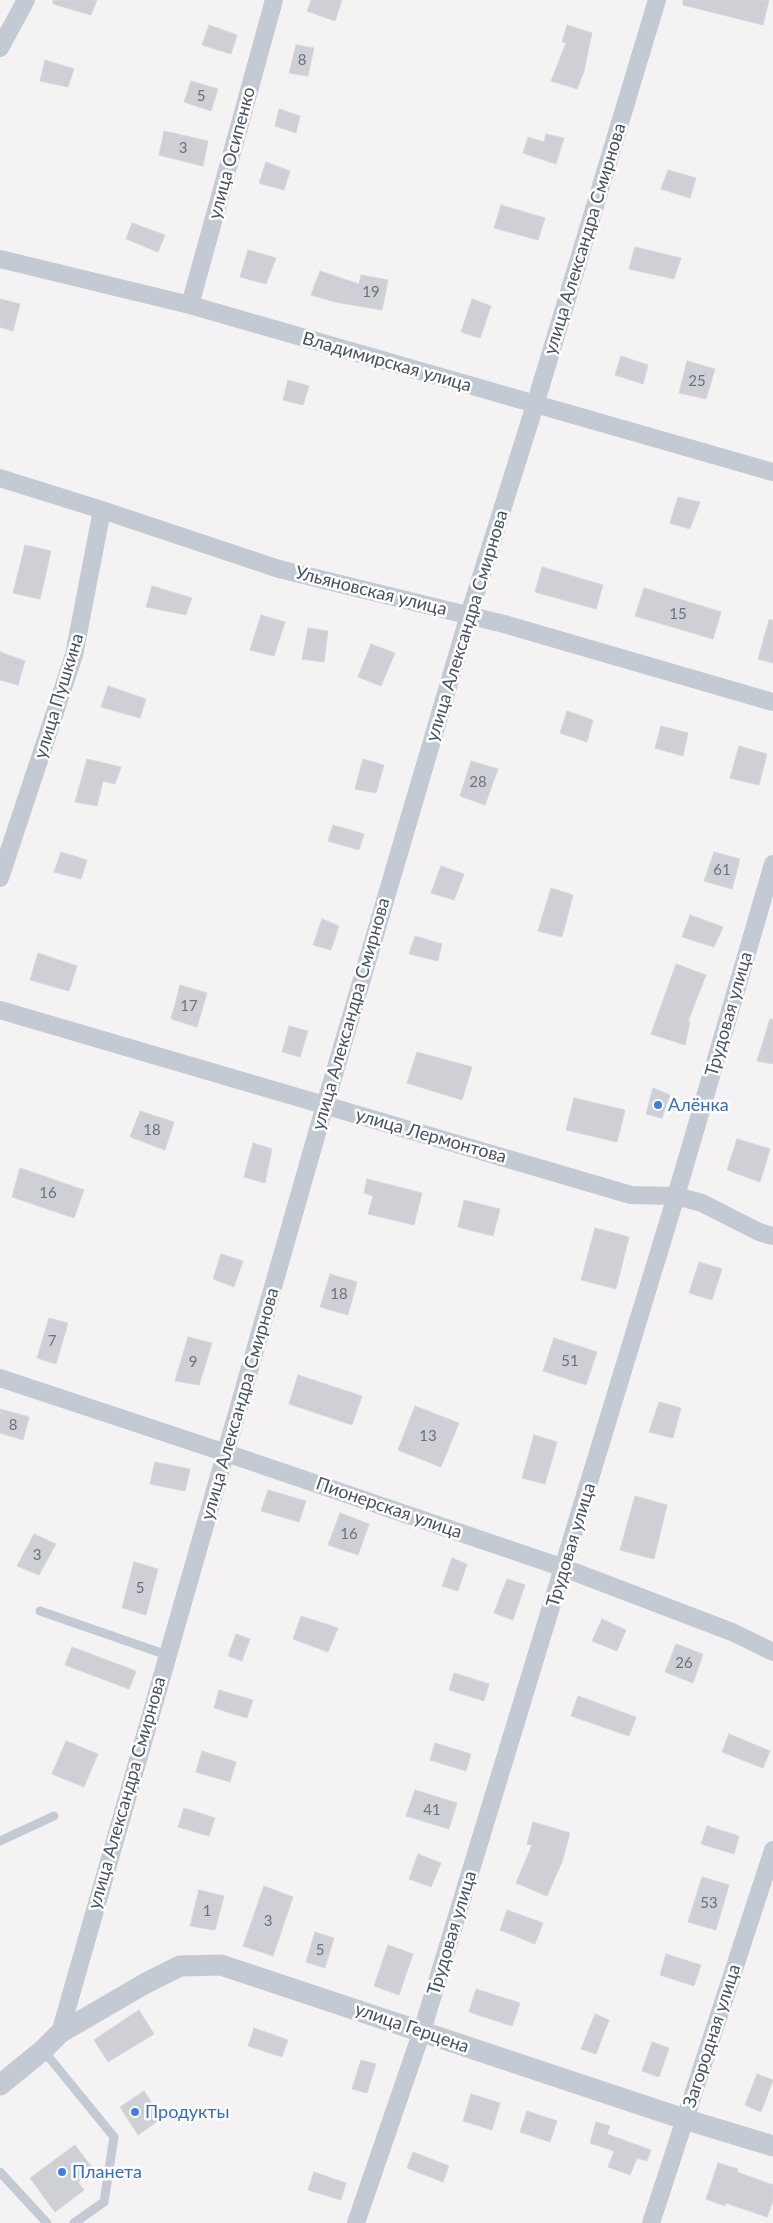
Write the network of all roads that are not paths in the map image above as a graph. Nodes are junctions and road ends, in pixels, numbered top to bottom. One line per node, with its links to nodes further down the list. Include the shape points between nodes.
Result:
1 (26, 0): 4 (street)
2 (274, 0): 6 (street, улица Осипенко)
3 (657, 0): 7 (street, улица Александра Смирнова)
4 (0, 48)
5 (0, 259): 6 (street, Владимирская улица)
6 (190, 305): 7 (street, Владимирская улица)
7 (535, 405): 8 (street, Владимирская улица); 11 (street, улица Александра Смирнова)
8 (773, 472)
9 (0, 478): 10 (street, Ульяновская улица)
10 (102, 510): 11 (street, Ульяновская улица, via 279,569); 14 (street, улица Пушкина, via 74,655)
11 (469, 615): 12 (street, Ульяновская улица); 16 (street, улица Александра Смирнова)
12 (773, 702)
13 (773, 864): 17 (street, Трудовая улица)
14 (0, 878)
15 (0, 1010): 16 (street, улица Лермонтова)
16 (325, 1105): 17 (street, улица Лермонтова, via 631,1195); 20 (street, улица Александра Смирнова)
17 (676, 1196): 18 (street, улица Лермонтова, via 702,1203); 21 (street, Трудовая улица)
18 (773, 1236)
19 (0, 1378): 20 (street, Пионерская улица)
20 (226, 1453): 21 (street, Пионерская улица); 24 (street, улица Александра Смирнова)
21 (564, 1568): 23 (street, Пионерская улица, via 732,1632); 28 (street, Трудовая улица)
22 (40, 1611): 24 (lane)
23 (773, 1652)
24 (166, 1656): 29 (street, улица Александра Смирнова)
25 (54, 1816): 26 (lane)
26 (0, 1842)
27 (773, 1850): 32 (street, Загородная улица)
28 (422, 2031): 29 (street, улица Герцена, via 221,1965 180,1966); 32 (street, улица Герцена); 37 (street, Трудовая улица)
29 (60, 2033): 30 (street, улица Герцена)
30 (43, 2050): 31 (street, улица Герцена); 36 (lane, via 114,2137 104,2202)
31 (0, 2085)
32 (684, 2119): 33 (street, улица Герцена); 38 (street, Загородная улица)
33 (773, 2146)
34 (0, 2172): 35 (lane)
35 (47, 2223)
36 (74, 2223)
37 (356, 2223)
38 (651, 2223)

